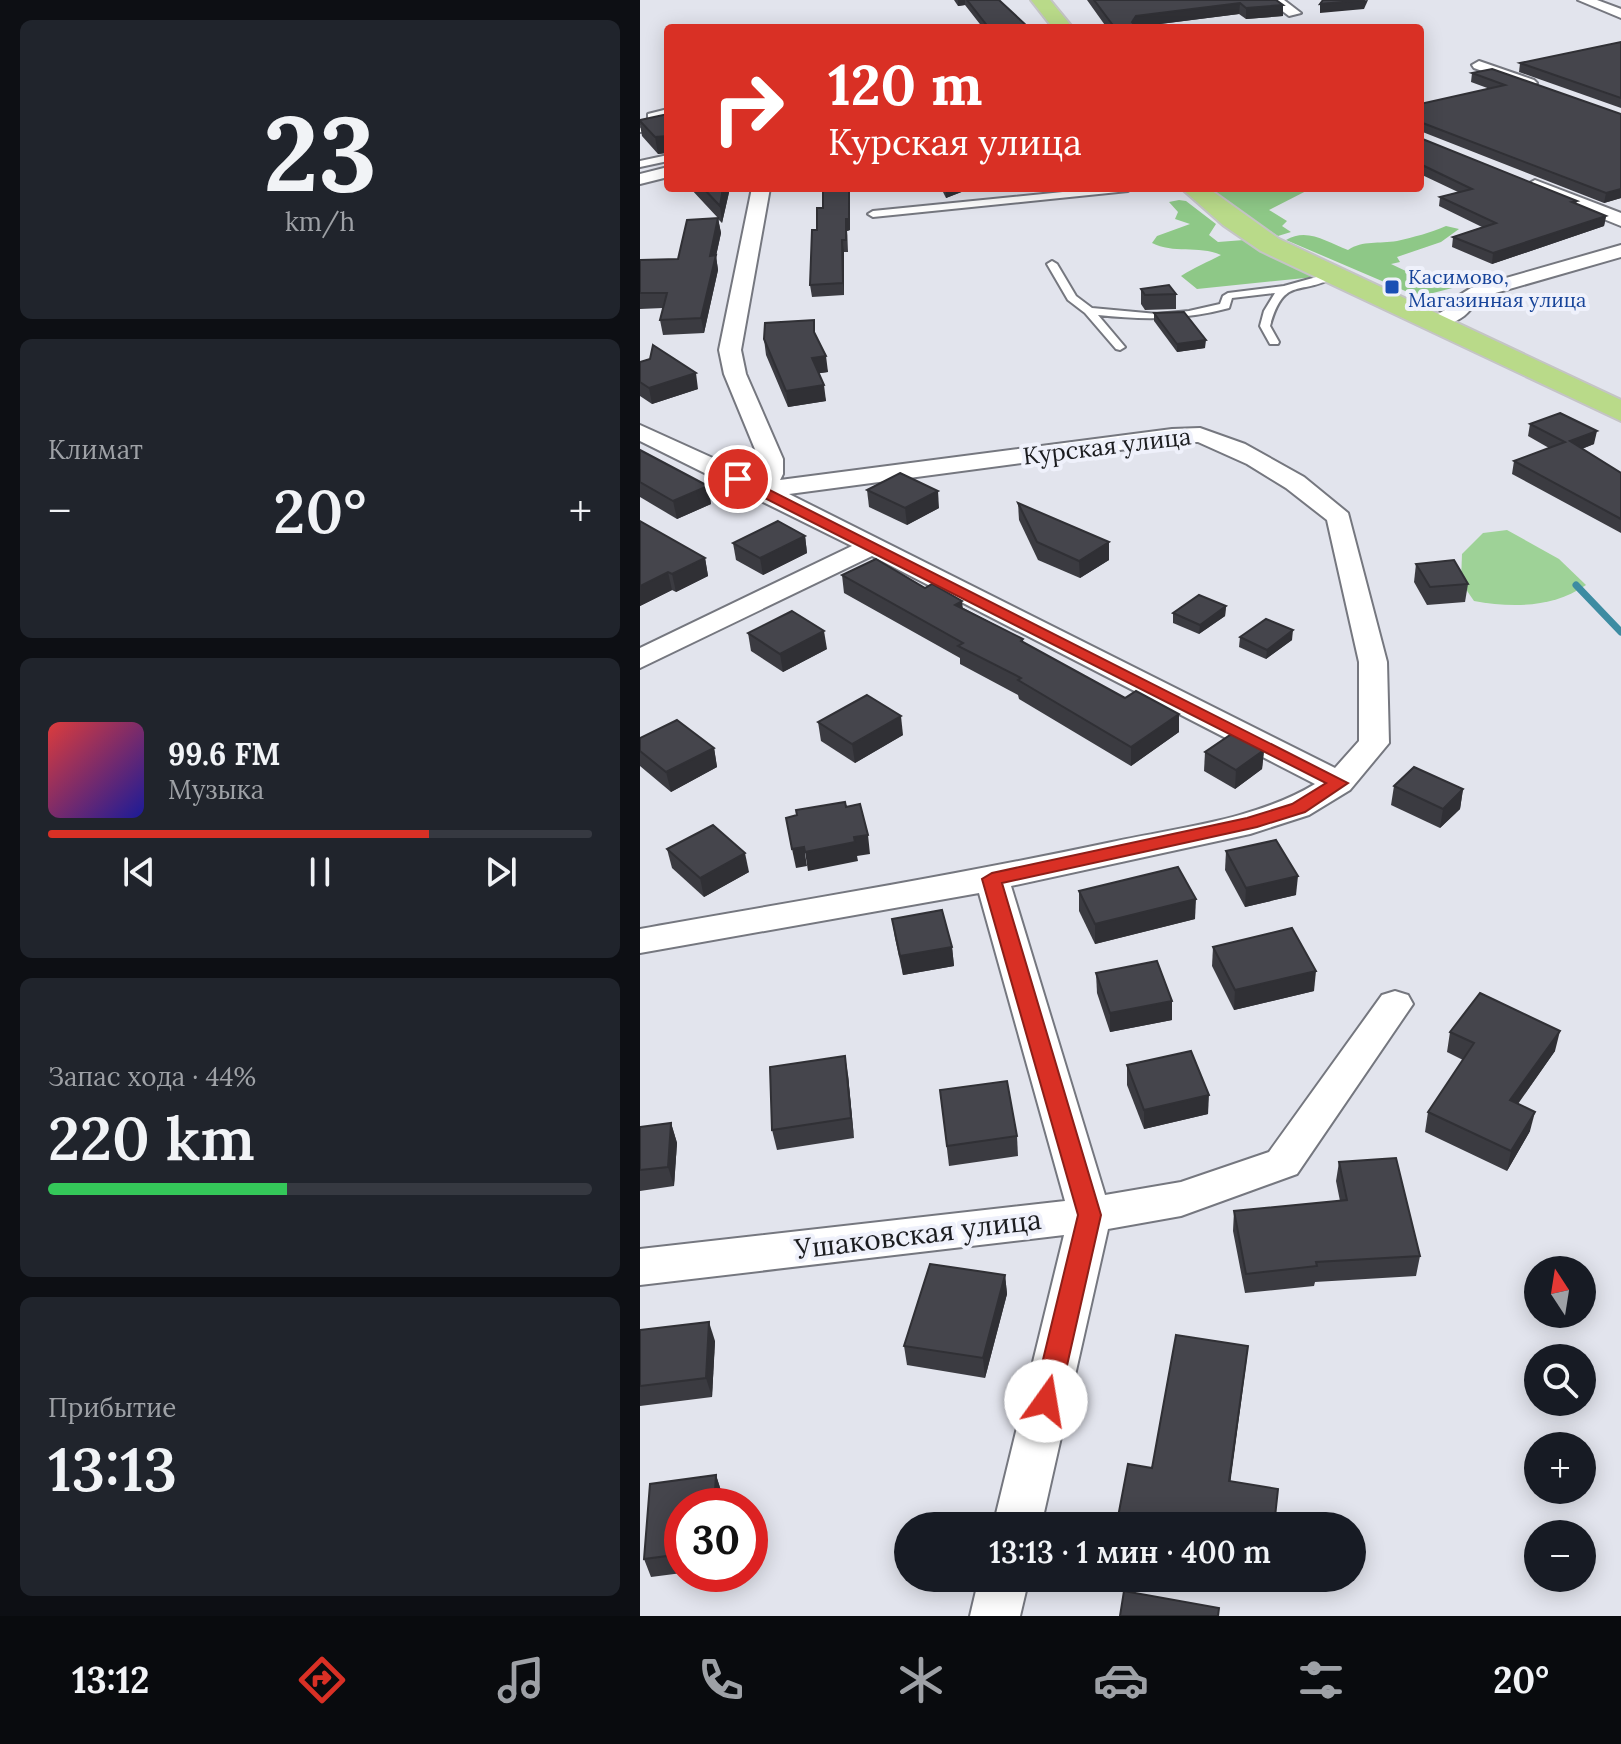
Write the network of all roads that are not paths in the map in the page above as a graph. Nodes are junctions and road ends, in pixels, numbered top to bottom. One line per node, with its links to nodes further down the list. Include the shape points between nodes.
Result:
1 (1040, 0): 6 (main road)
2 (1275, 0): 4 (street)
3 (1585, 0): 5 (street)
4 (1294, 13)
5 (1621, 14)
6 (1060, 24)
7 (1479, 65): 8 (street)
8 (1550, 90)
9 (664, 112): 10 (lane, via 651,116 663,126)
10 (640, 130)
11 (664, 159): 12 (lane)
12 (640, 167): 13 (street)
13 (664, 173)
14 (1520, 179): 19 (street)
15 (760, 192): 30 (street, via 730,350 771,459 771,474)
16 (1089, 192): 18 (lane)
17 (1198, 192): 22 (main road, via 1270,245)
18 (873, 214)
19 (1621, 220)
20 (1621, 251): 25 (street, via 1478,292 1458,311)
21 (1052, 264): 24 (lane, via 1072,298)
22 (1331, 276): 23 (lane); 25 (main road)
23 (1283, 289): 24 (lane, via 1228,296 1225,306 1182,318); 26 (lane, via 1270,302 1265,326)
24 (1089, 311): 27 (lane)
25 (1431, 324): 28 (main road)
26 (1274, 342)
27 (1120, 347)
28 (1621, 412)
29 (640, 432): 30 (street)
30 (762, 490): 31 (street); 33 (street, Курская улица, via 1172,436 1200,434 1223,443 1307,491 1339,518 1373,662 1374,743)
31 (872, 546): 32 (street); 33 (street)
32 (640, 659)
33 (1339, 783): 34 (street, Курская улица, via 1298,808 1250,823)
34 (992, 879): 35 (street, Курская улица); 37 (street)
35 (640, 941)
36 (1395, 1004): 37 (street, Ушаковская улица, via 1283,1163 1181,1199)
37 (1090, 1215): 38 (street, Ушаковская улица); 39 (street)
38 (640, 1267)
39 (1020, 1512)
40 (1001, 1592): 41 (street)
41 (995, 1616)

